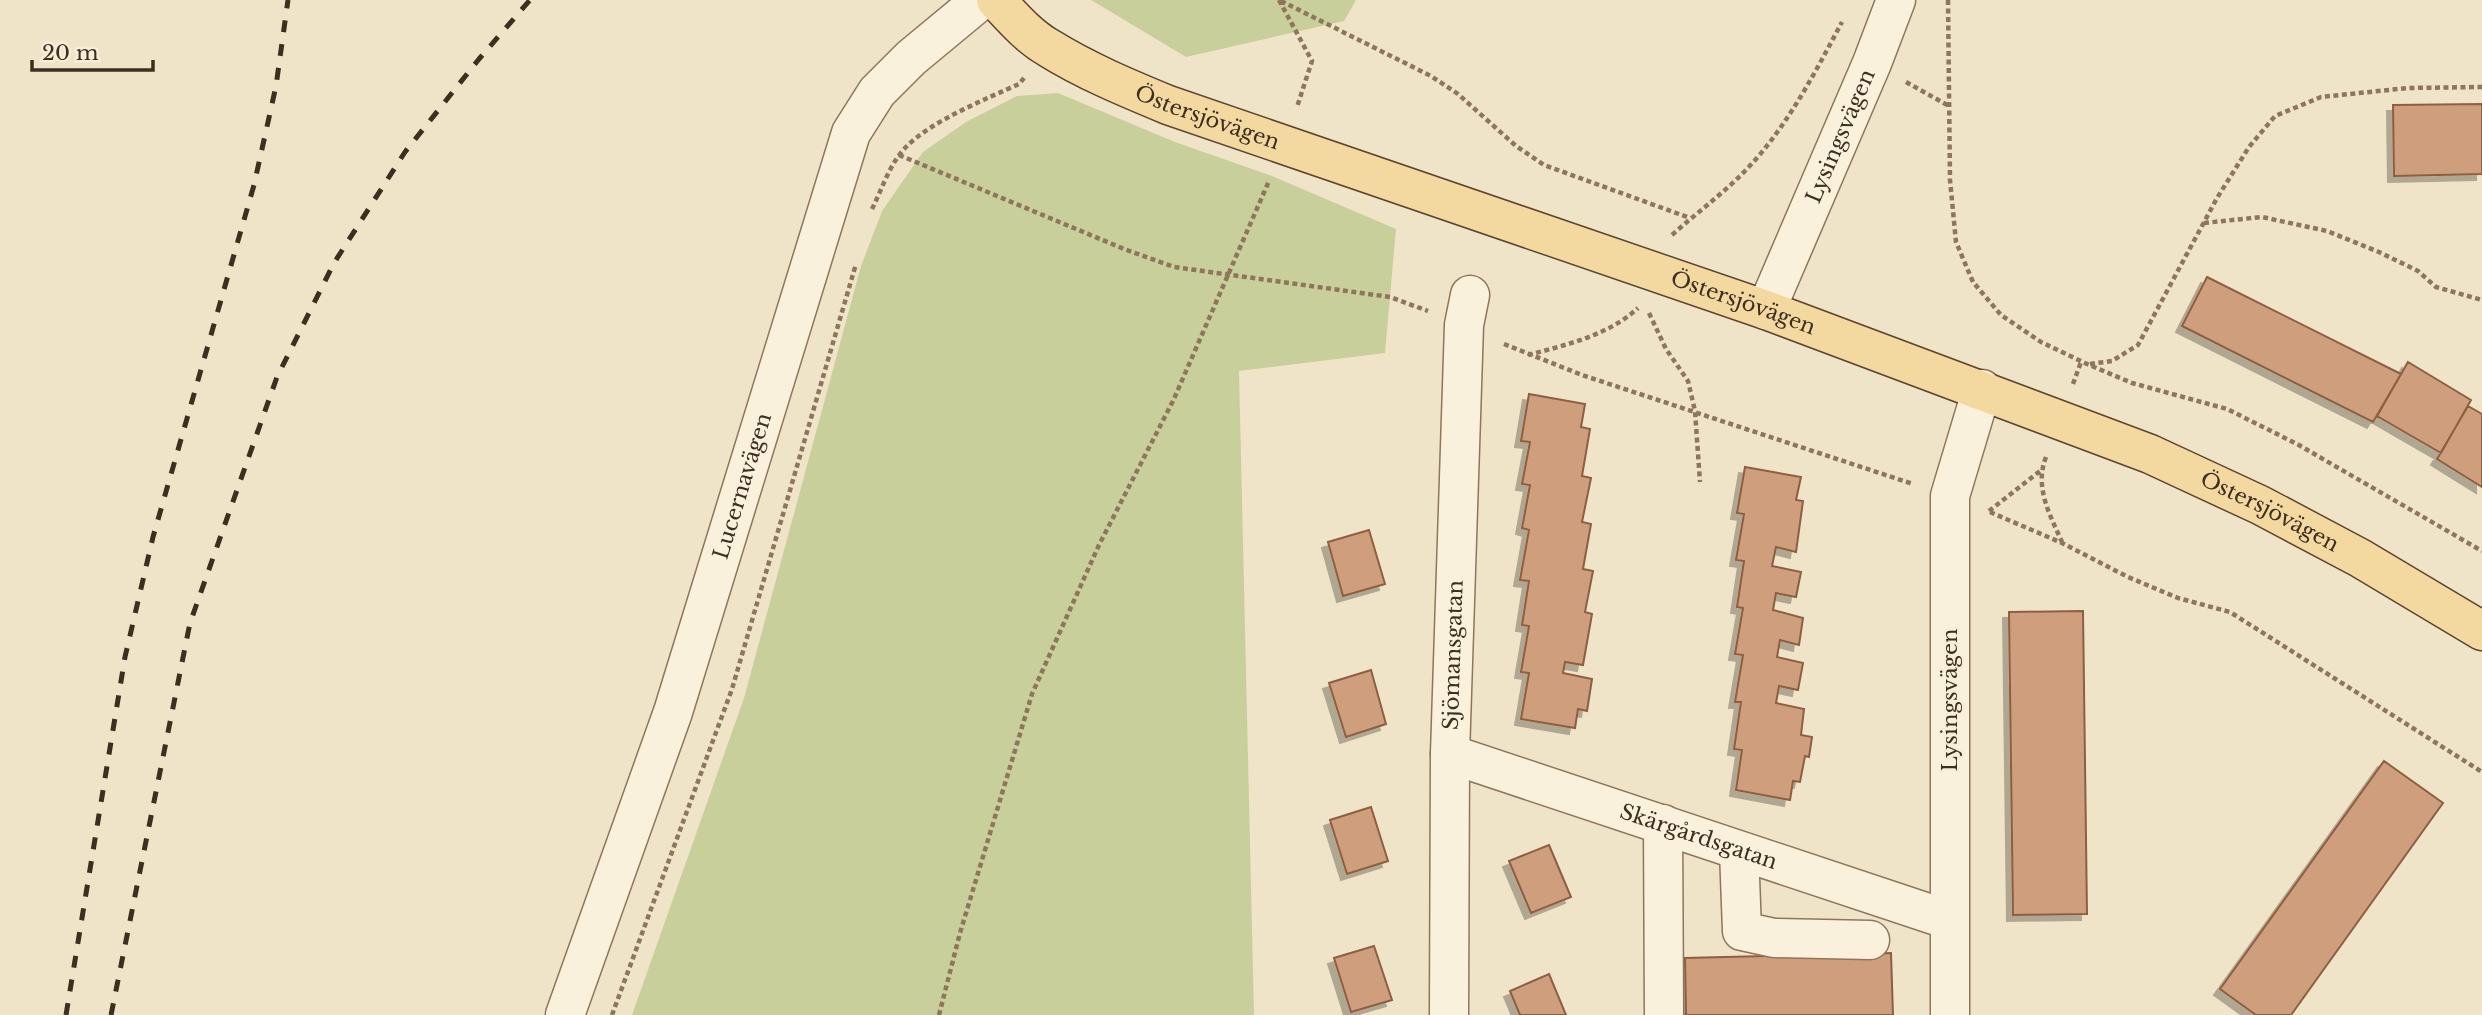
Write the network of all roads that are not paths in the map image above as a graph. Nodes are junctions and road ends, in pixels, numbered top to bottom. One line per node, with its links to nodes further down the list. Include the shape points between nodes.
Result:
1 (981, 0): 13 (street, Lucernavägen, via 877,92 851,133 673,712)
2 (996, 0): 5 (main road, Östersjövägen, via 1047,47 1168,105)
3 (1896, 0): 5 (street, Lysingsvägen)
4 (1467, 310): 8 (street, Sjömansgatan)
5 (1766, 310): 6 (main road, Östersjövägen)
6 (1982, 390): 7 (main road, Östersjövägen, via 2150,454 2260,505); 11 (street, Lysingsvägen, via 1950,496)
7 (2482, 631)
8 (1450, 754): 9 (street, Skärgårdsgatan); 14 (street, Sjömansgatan)
9 (1663, 824): 10 (street, Skärgårdsgatan); 15 (street)
10 (1739, 851): 11 (street, Skärgårdsgatan); 12 (street, via 1742,931 1773,938)
11 (1949, 920): 16 (street, Lysingsvägen)
12 (1870, 940)
13 (565, 1015)
14 (1448, 1015)
15 (1664, 1015)
16 (1950, 1015)

